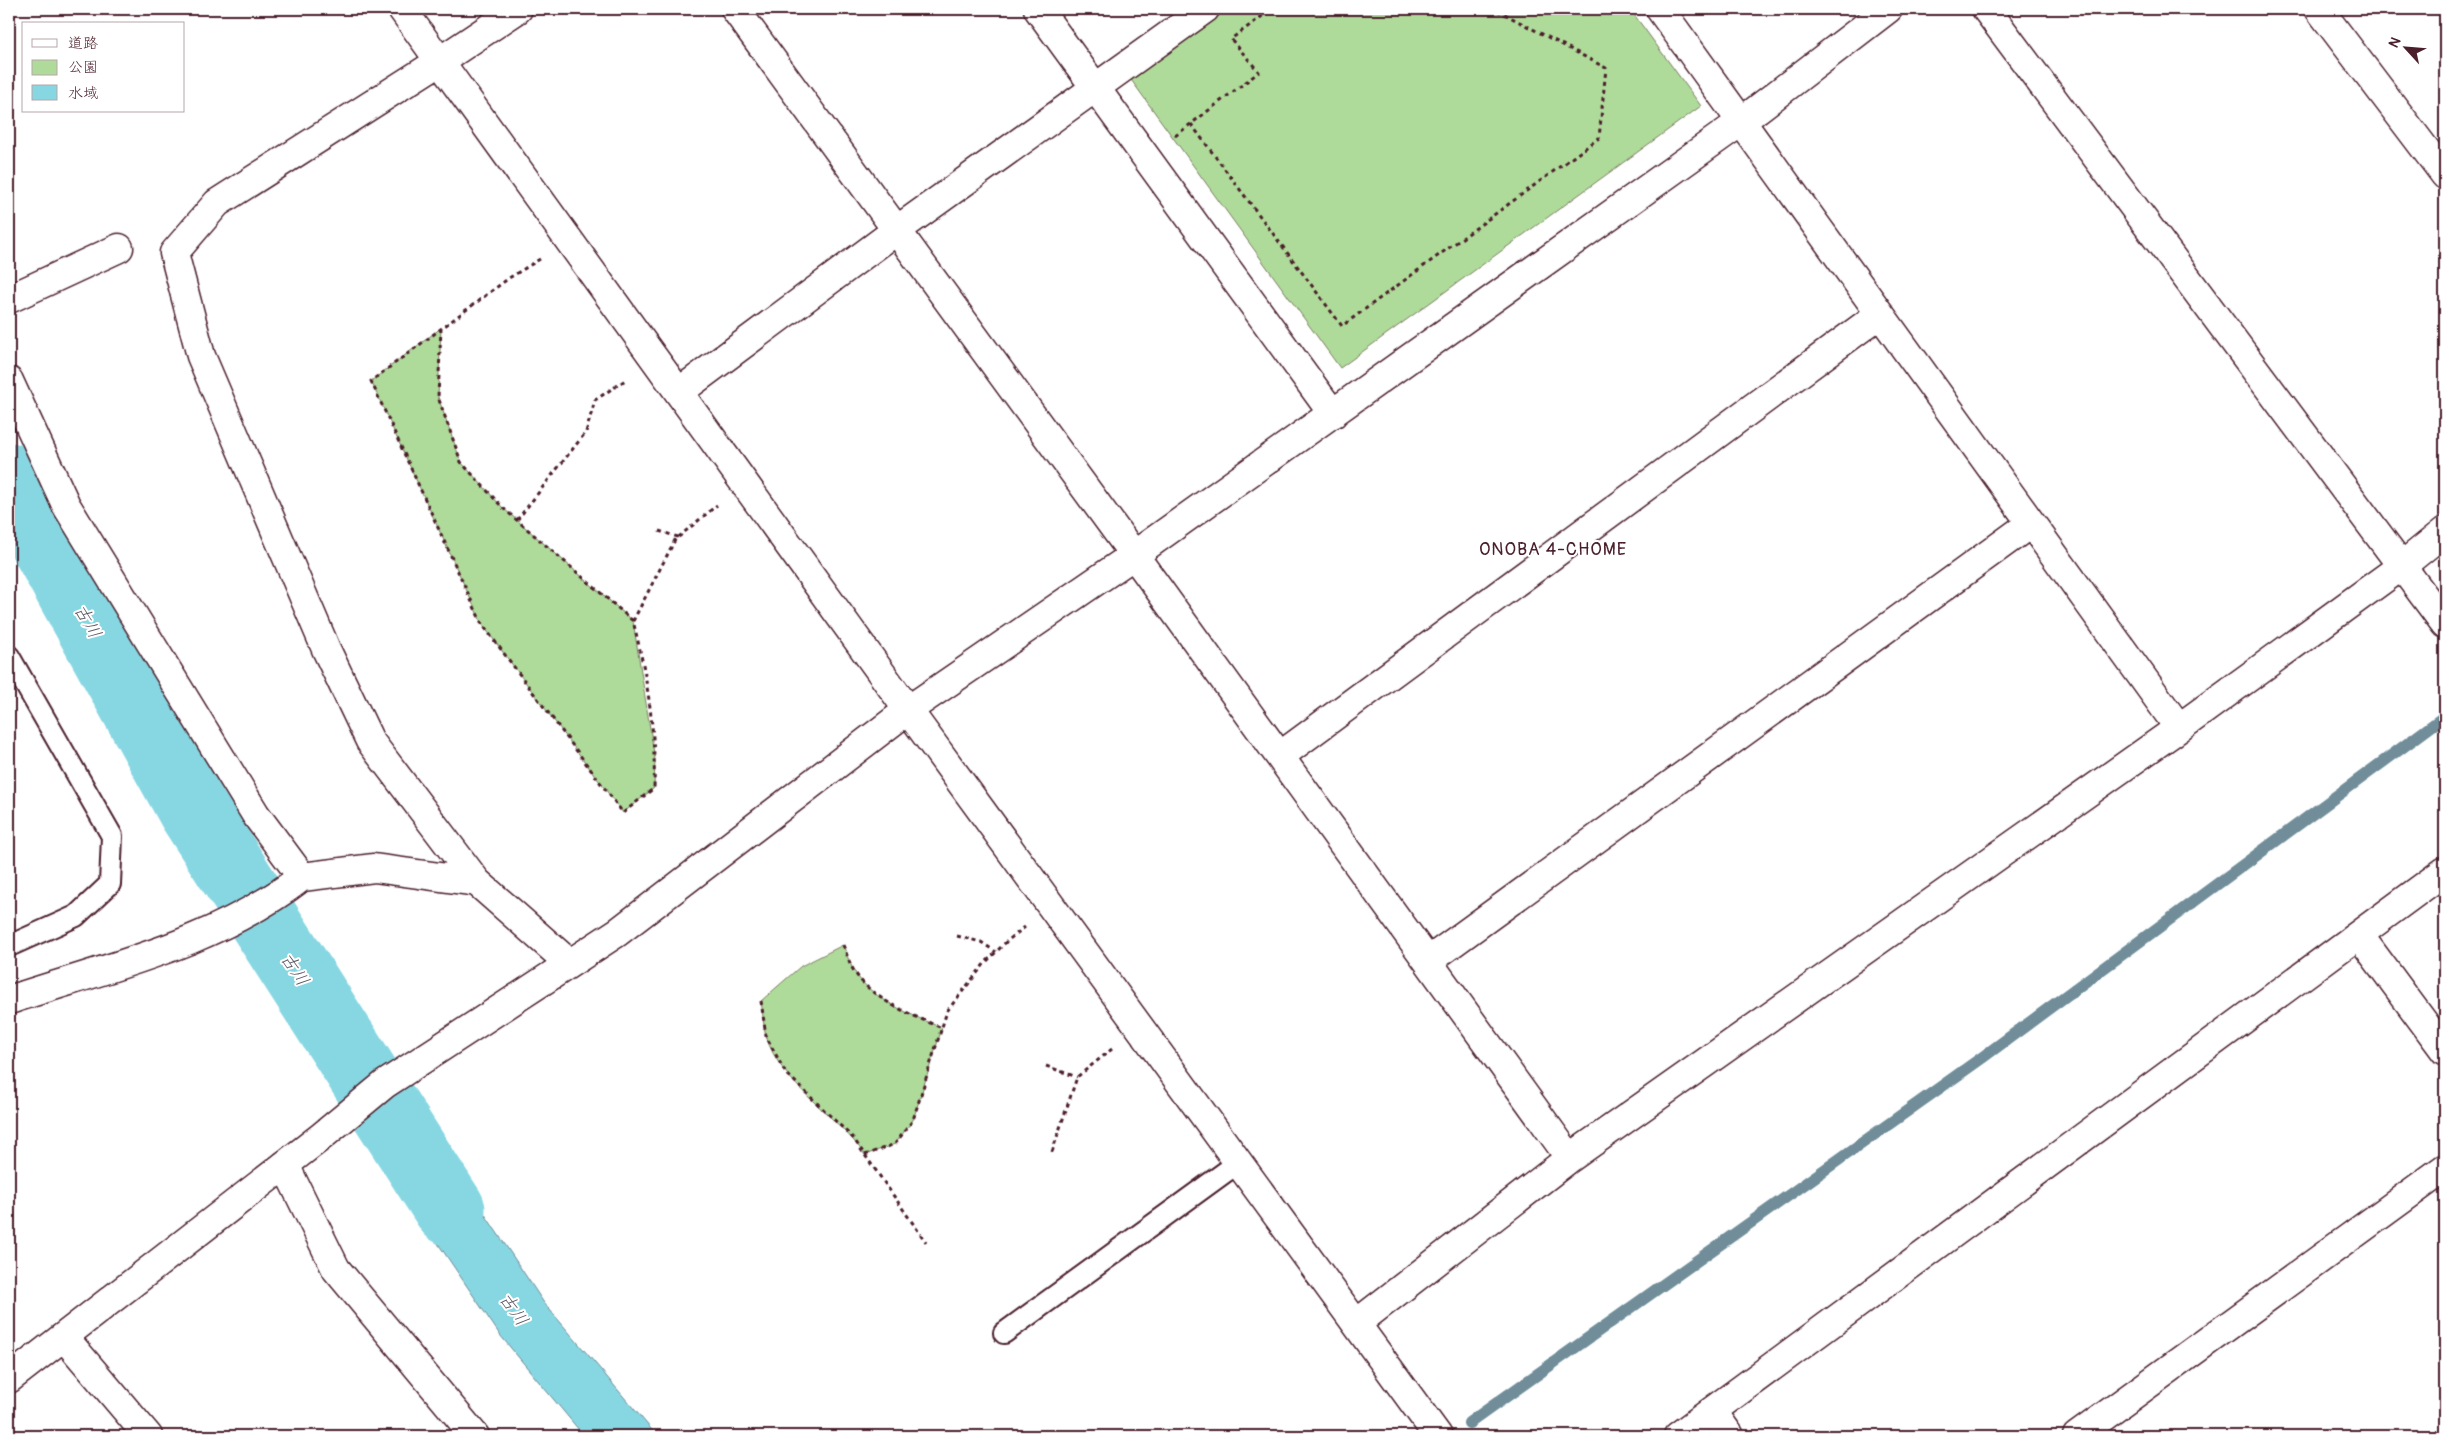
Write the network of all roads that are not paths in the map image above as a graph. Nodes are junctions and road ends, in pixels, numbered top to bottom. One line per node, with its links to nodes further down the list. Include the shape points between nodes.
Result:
1 (402, 9): 10 (street)
2 (518, 9): 10 (street)
3 (735, 9): 14 (street)
4 (1038, 9): 11 (street)
5 (1205, 9): 11 (street)
6 (1660, 9): 12 (street)
7 (1888, 9): 12 (street)
8 (1986, 9): 24 (street)
9 (2319, 9): 13 (street)
10 (440, 61): 19 (street); 31 (street, via 218,203 174,253 201,356 326,649 370,741)
11 (1095, 87): 14 (street); 20 (street)
12 (1742, 121): 17 (street); 20 (street)
13 (2445, 175)
14 (897, 230): 19 (street); 23 (street)
15 (119, 248): 16 (street)
16 (9, 299)
17 (1880, 314): 21 (street); 29 (street)
18 (9, 381): 32 (street, via 66,505 256,815)
19 (679, 392): 27 (street)
20 (1333, 414): 23 (street)
21 (2030, 524): 28 (street); 35 (street)
22 (2445, 531): 24 (street)
23 (1134, 555): 27 (street); 29 (street)
24 (2403, 565): 25 (street); 28 (street)
25 (2445, 624)
26 (9, 656): 34 (lane, via 112,836 110,884 76,916)
27 (908, 710): 36 (street, via 618,932); 40 (street)
28 (2179, 728): 39 (street)
29 (1280, 756): 35 (street)
30 (2445, 871): 33 (street)
31 (477, 882): 32 (street, via 374,868); 36 (street)
32 (292, 885): 37 (street, via 201,937)
33 (2359, 935): 38 (street); 47 (street)
34 (9, 946)
35 (1428, 961): 39 (street)
36 (569, 963): 41 (street, via 385,1084)
37 (9, 1000)
38 (2445, 1051)
39 (1570, 1158): 43 (street)
40 (1239, 1162): 43 (street); 44 (lane)
41 (285, 1165): 45 (street); 49 (street, via 336,1269)
42 (2445, 1168): 53 (street)
43 (1357, 1323): 50 (street)
44 (1004, 1333)
45 (64, 1338): 46 (street); 48 (street)
46 (9, 1379)
47 (1713, 1412): 51 (street); 52 (street)
48 (148, 1436)
49 (475, 1436)
50 (1438, 1436)
51 (1678, 1436)
52 (1730, 1436)
53 (2077, 1436)

